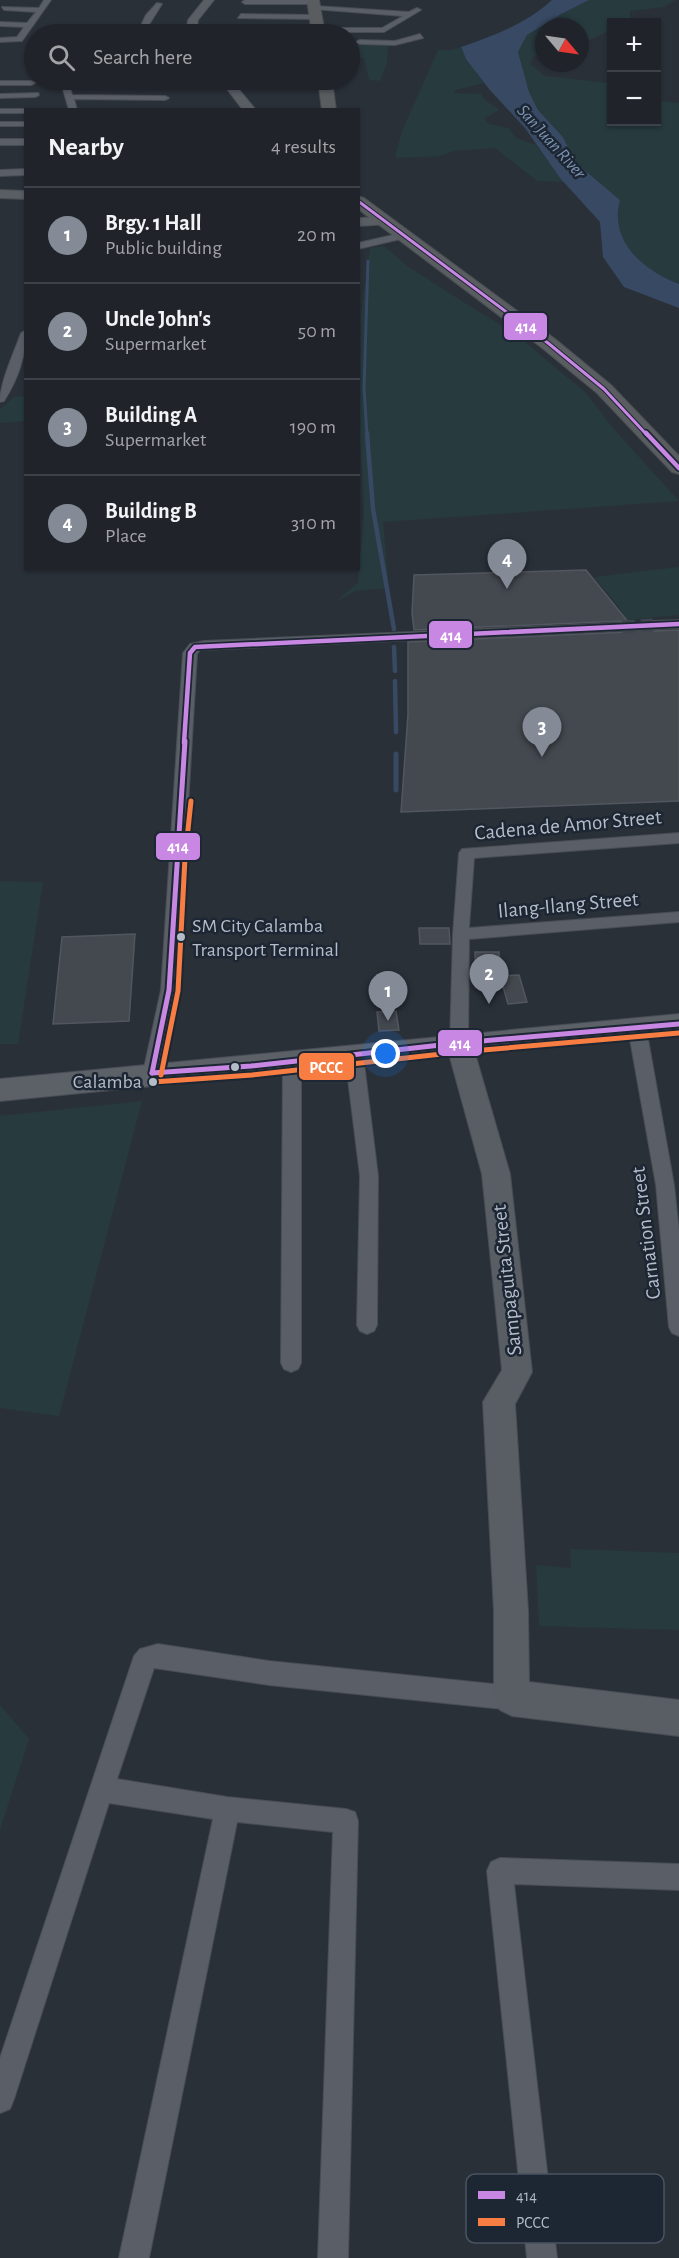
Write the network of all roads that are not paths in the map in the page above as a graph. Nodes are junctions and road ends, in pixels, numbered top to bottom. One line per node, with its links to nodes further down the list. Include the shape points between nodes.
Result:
1 (9, 0): 8 (street)
2 (48, 0): 7 (street)
3 (209, 0): 13 (street)
4 (244, 2): 6 (street)
5 (159, 4): 12 (street)
6 (315, 7): 9 (street); 14 (highway); 17 (street, via 413,12 384,30)
7 (39, 10): 8 (street); 11 (street)
8 (2, 11)
9 (241, 15)
10 (0, 24): 15 (street)
11 (29, 24)
12 (145, 24)
13 (192, 24)
14 (318, 24)
15 (24, 25)
16 (24, 31): 19 (street, via 19,39)
17 (360, 31)
18 (420, 36): 20 (street, via 395,43)
19 (0, 39)
20 (360, 42)
21 (0, 83): 22 (street)
22 (24, 83)
23 (67, 90): 29 (street)
24 (154, 90): 29 (street, via 167,102)
25 (233, 90): 31 (street)
26 (326, 90): 32 (highway)
27 (35, 95): 28 (street)
28 (0, 96)
29 (70, 97): 30 (street)
30 (73, 108)
31 (248, 108)
32 (329, 108)
33 (0, 111): 34 (street)
34 (24, 111)
35 (0, 124): 36 (street)
36 (24, 124)
37 (0, 142): 38 (street)
38 (24, 142)
39 (24, 172): 40 (street)
40 (0, 173)
41 (0, 194): 42 (street)
42 (24, 195)
43 (361, 210): 44 (highway, via 384,221)
44 (402, 236): 45 (street); 48 (highway, via 604,389)
45 (360, 246)
46 (24, 339): 47 (street, via 11,380)
47 (0, 399)
48 (679, 468)
49 (679, 624): 50 (street)
50 (653, 626)
51 (622, 627): 60 (street, via 195,647 190,652 169,990)
52 (679, 838): 54 (street, Cadena de Amor Street, via 467,853)
53 (679, 917): 54 (street, Ilang-Ilang Street)
54 (461, 934): 57 (street, Cadena de Amor Street)
55 (679, 1024): 56 (main road)
56 (637, 1028): 57 (main road); 63 (street, Carnation Street, via 665,1185)
57 (459, 1043): 58 (main road); 65 (street, Sampaguita Street, via 496,1174 517,1372 499,1402)
58 (354, 1054): 59 (main road); 62 (street, via 369,1176)
59 (292, 1062): 60 (main road); 64 (street)
60 (152, 1073): 61 (main road)
61 (0, 1090)
62 (368, 1325)
63 (679, 1327)
64 (291, 1364)
65 (512, 1698): 66 (street); 67 (street, via 269,1673 158,1656 148,1658 142,1664)
66 (679, 1718)
67 (100, 1789): 68 (street); 70 (street)
68 (227, 1809): 73 (street); 74 (street, via 346,1821)
69 (679, 1877): 71 (street, via 500,1871)
70 (0, 2099)
71 (533, 2174)
72 (540, 2243): 75 (street)
73 (134, 2258)
74 (333, 2258)
75 (542, 2258)

